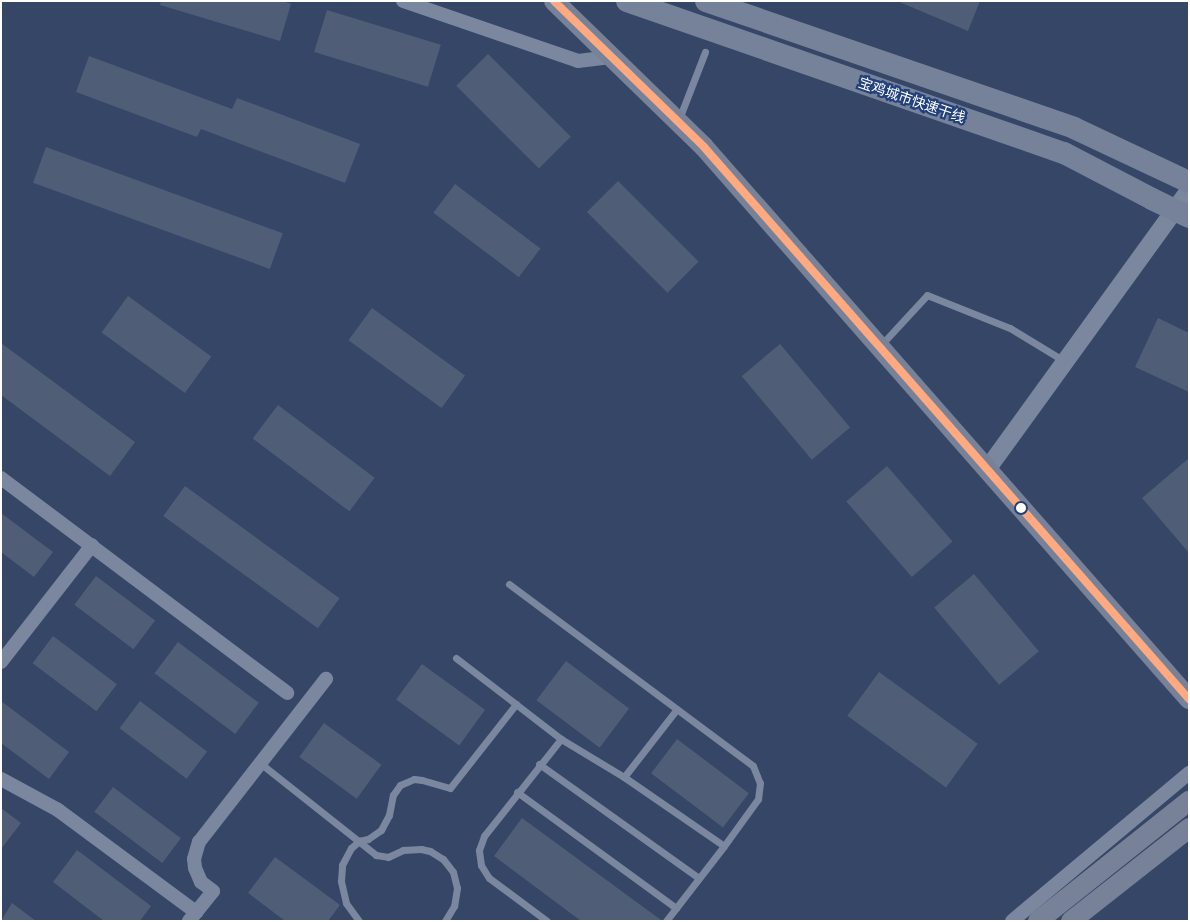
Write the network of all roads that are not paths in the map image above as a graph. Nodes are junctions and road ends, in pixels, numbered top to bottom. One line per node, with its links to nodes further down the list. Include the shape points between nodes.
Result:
1 (404, 1): 6 (street, via 578,61)
2 (554, 1): 6 (main road)
3 (627, 1): 10 (highway, 宝鸡城市快速干线, bridge, via 1064,153)
4 (706, 1): 8 (highway, 宝鸡城市快速干线, via 1074,128)
5 (705, 52): 7 (lane)
6 (612, 57): 7 (main road)
7 (678, 122): 11 (main road, via 704,147)
8 (1189, 182)
9 (1189, 190): 12 (street)
10 (1189, 217)
11 (880, 346): 12 (lane, via 927,295 1010,328); 13 (main road)
12 (1065, 362): 13 (street)
13 (988, 468): 21 (main road)
14 (1, 478): 15 (street)
15 (92, 545): 18 (street); 20 (street)
16 (509, 584): 23 (lane)
17 (456, 658): 22 (lane)
18 (1, 662)
19 (326, 679): 25 (street)
20 (287, 693)
21 (1189, 699)
22 (516, 704): 24 (lane); 33 (lane, via 450,788 414,779 400,785 393,795 389,815 381,830 375,836)
23 (677, 709): 28 (lane); 34 (lane, via 752,766 758,777 758,799)
24 (562, 739): 26 (lane); 28 (lane)
25 (260, 763): 33 (lane); 37 (street, via 199,842 195,868 202,882 213,891)
26 (539, 764): 30 (lane); 35 (lane)
27 (1189, 772): 42 (street)
28 (624, 777): 34 (lane)
29 (1, 779): 37 (street, via 58,810)
30 (517, 792): 36 (lane); 40 (lane, via 484,836 479,858 489,878)
31 (1189, 801): 43 (main road)
32 (1189, 828): 44 (main road)
33 (359, 841): 38 (lane, via 346,858 341,881 346,903); 39 (lane, via 376,854 388,857 403,850 421,849 443,859 453,872 457,888 454,906)
34 (724, 846): 35 (lane)
35 (699, 878): 36 (lane)
36 (676, 908): 41 (lane)
37 (193, 916)
38 (359, 921)
39 (445, 921)
40 (547, 921)
41 (666, 921)
42 (1012, 921)
43 (1038, 921)
44 (1071, 921)

